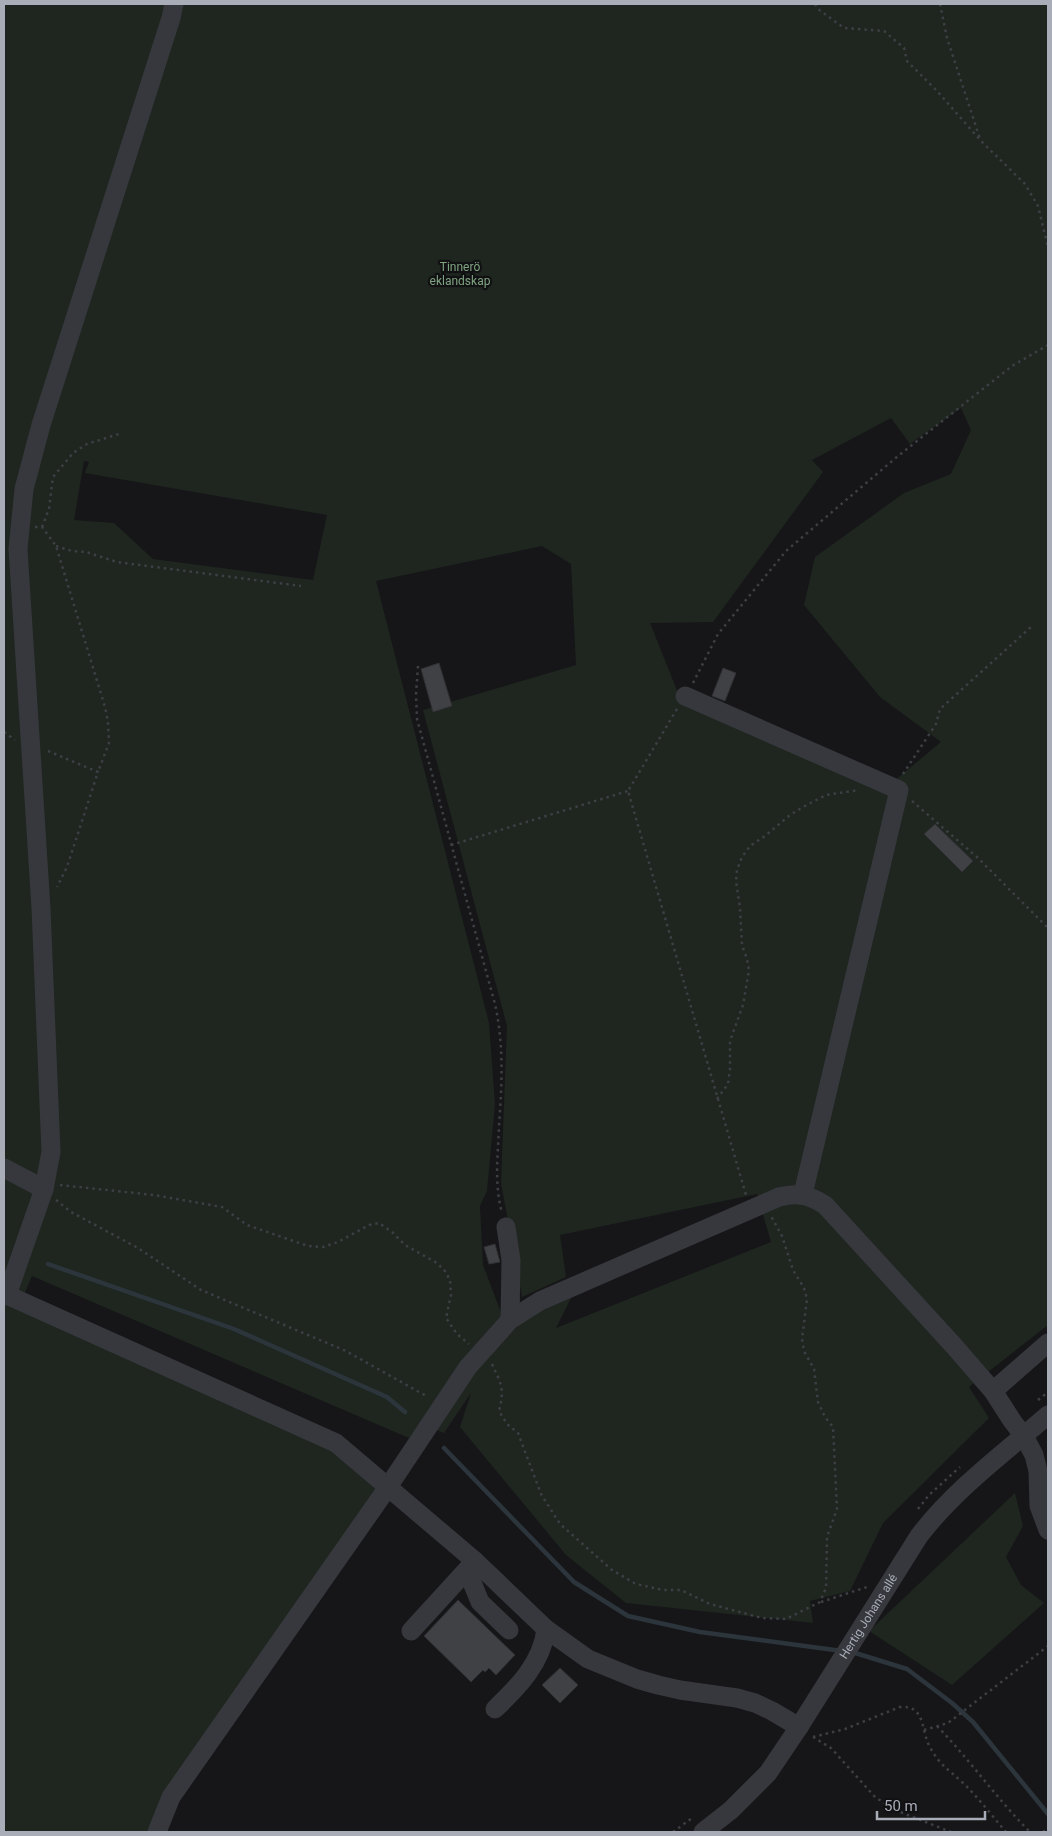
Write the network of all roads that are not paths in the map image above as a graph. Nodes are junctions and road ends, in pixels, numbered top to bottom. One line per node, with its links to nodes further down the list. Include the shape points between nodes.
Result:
1 (174, 4): 4 (street, via 41,424 24,489 19,528 41,908 51,1152)
2 (685, 696): 5 (street, via 899,790)
3 (4, 1168): 4 (street)
4 (44, 1188): 7 (street)
5 (803, 1194): 8 (street, via 791,1194 756,1207 548,1298); 10 (street, via 824,1205)
6 (506, 1227): 8 (street, via 511,1260)
7 (6, 1295): 13 (street, via 336,1443)
8 (510, 1320): 13 (street, via 441,1405)
9 (1048, 1343): 10 (street)
10 (992, 1391): 12 (street)
11 (1048, 1415): 12 (street, Hertig Johans allé)
12 (1024, 1436): 14 (street, via 1034,1455 1039,1506); 20 (street, Hertig Johans allé, via 962,1488 919,1536 828,1681)
13 (388, 1487): 15 (street); 22 (street, via 171,1797)
14 (1048, 1530)
15 (471, 1566): 16 (street); 17 (street, via 480,1602); 18 (street)
16 (546, 1629): 19 (street, via 532,1668 520,1686); 20 (street, via 588,1659 608,1668 658,1685 755,1703)
17 (509, 1630)
18 (411, 1631)
19 (495, 1709)
20 (806, 1732): 21 (street, Hertig Johans allé, via 731,1810)
21 (698, 1825)
22 (157, 1832)

